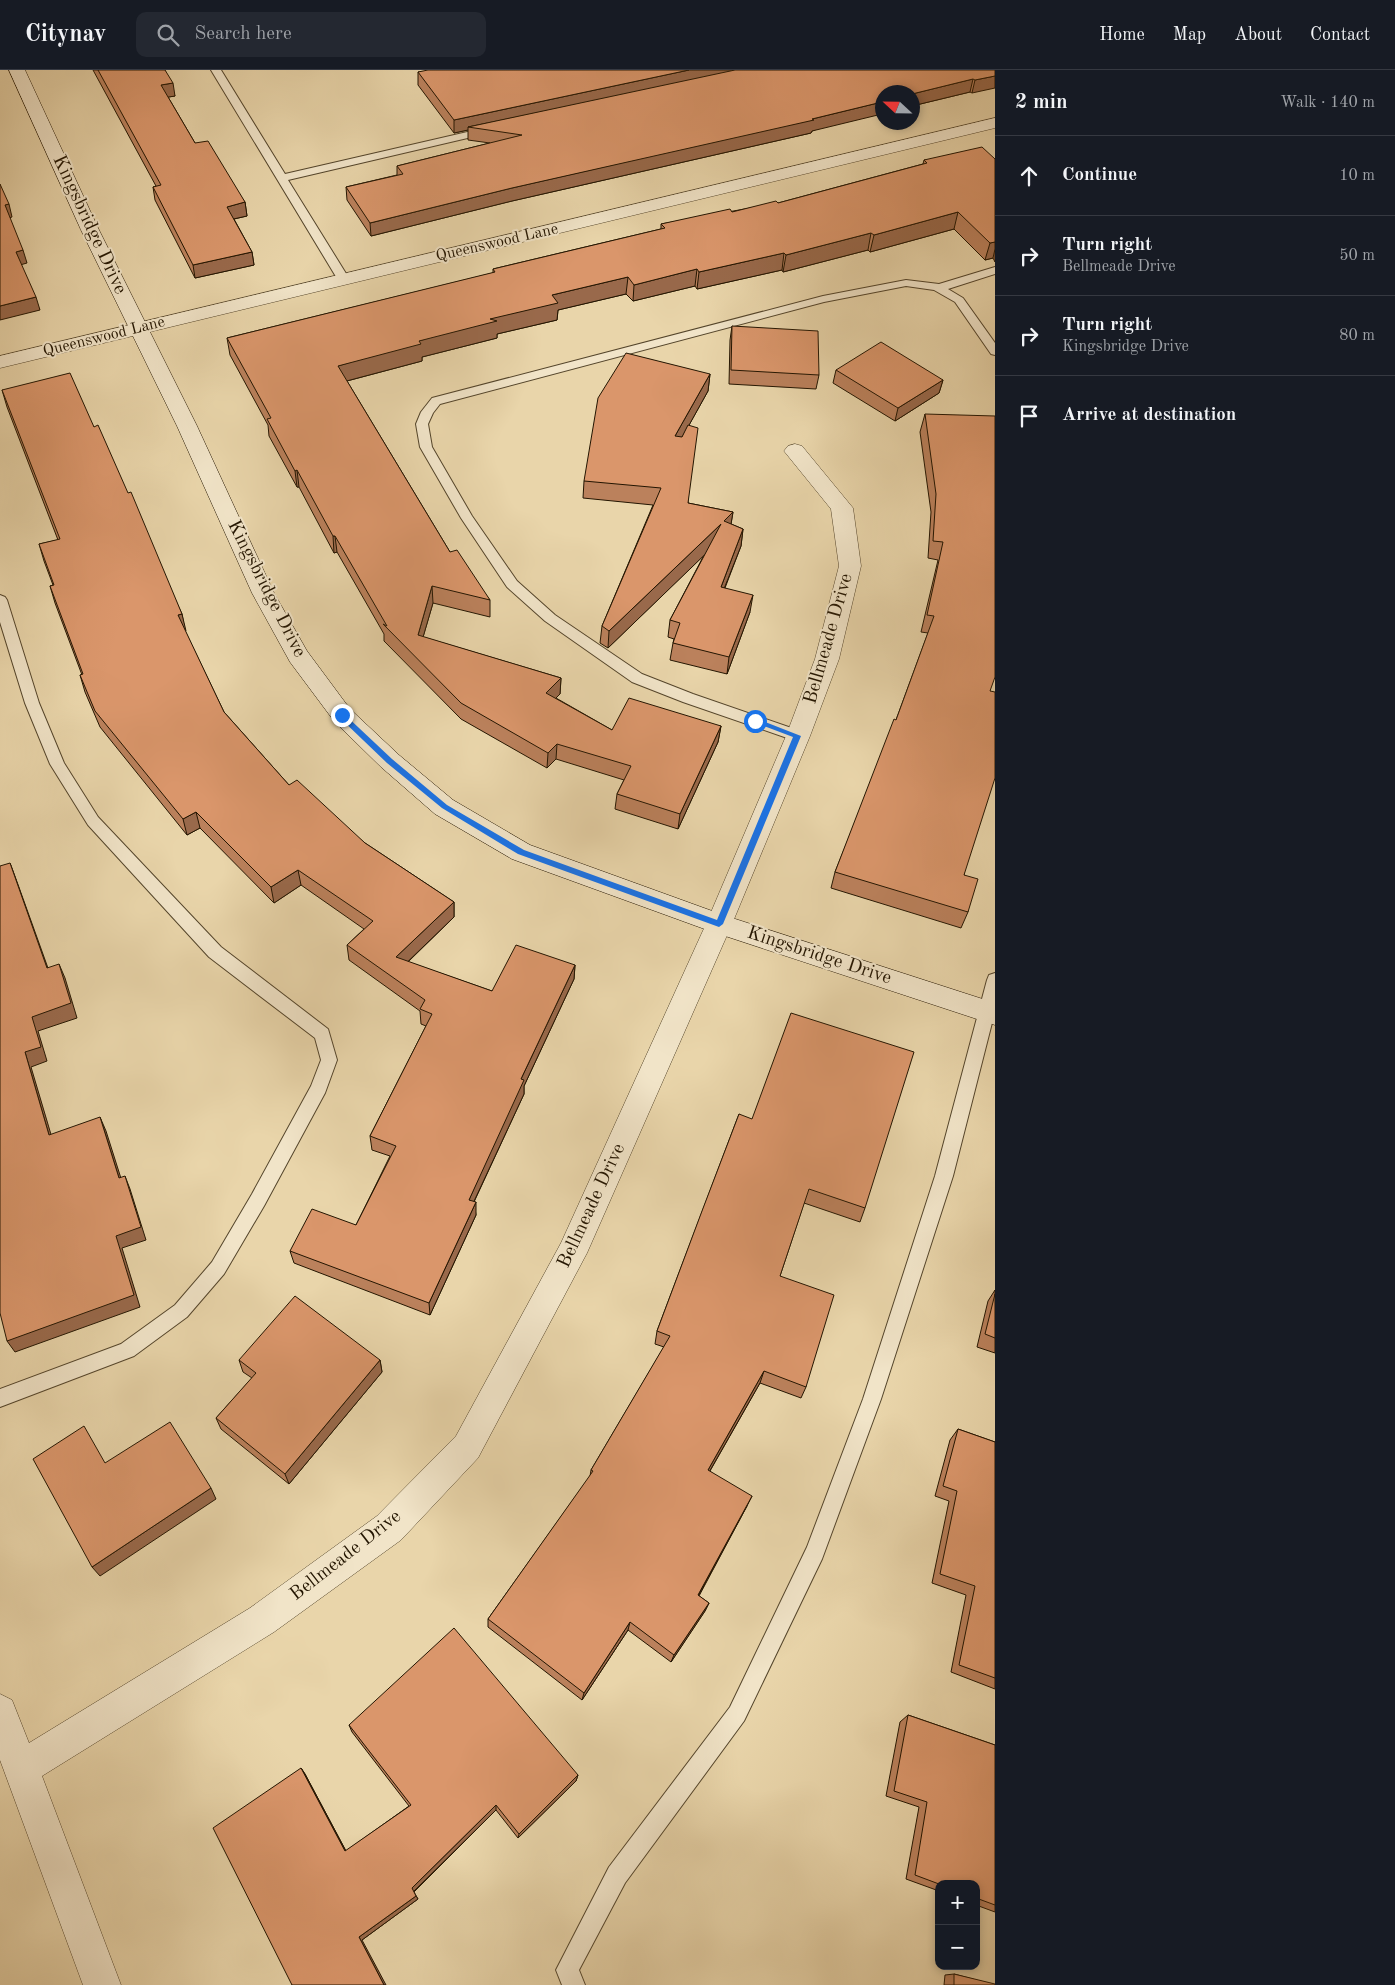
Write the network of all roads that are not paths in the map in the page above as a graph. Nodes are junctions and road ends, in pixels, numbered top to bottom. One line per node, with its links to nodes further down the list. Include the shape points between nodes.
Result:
1 (17, 70): 9 (street, Kingsbridge Drive)
2 (216, 70): 5 (lane)
3 (995, 124): 7 (street, Queenswood Lane)
4 (496, 129): 5 (lane)
5 (282, 178): 7 (lane)
6 (995, 270): 8 (lane)
7 (344, 280): 9 (street, Queenswood Lane)
8 (939, 288): 10 (lane, via 959,300); 14 (lane, via 906,283 881,286 729,323 436,401 422,424 426,447 466,518 512,584 550,618 637,678)
9 (138, 329): 11 (street, Queenswood Lane); 15 (street, Kingsbridge Drive, via 188,426 263,593 298,656 342,715 444,806 521,852)
10 (995, 351)
11 (0, 362)
12 (795, 451): 14 (street, Bellmeade Drive, via 842,508 850,566 827,660)
13 (0, 600): 18 (lane, via 32,703 57,764 93,821 215,952 322,1034 329,1060 319,1088 218,1268 181,1311 127,1350)
14 (798, 736): 15 (street, Bellmeade Drive)
15 (719, 924): 17 (street, Kingsbridge Drive); 20 (street, Bellmeade Drive, via 572,1253 467,1447 389,1528 270,1614)
16 (995, 980): 17 (lane)
17 (990, 1012): 22 (lane, via 944,1176 872,1399 815,1552 737,1714 617,1875 566,1970)
18 (0, 1398)
19 (0, 1712): 20 (street)
20 (21, 1768): 21 (street)
21 (102, 1985)
22 (574, 1985)

